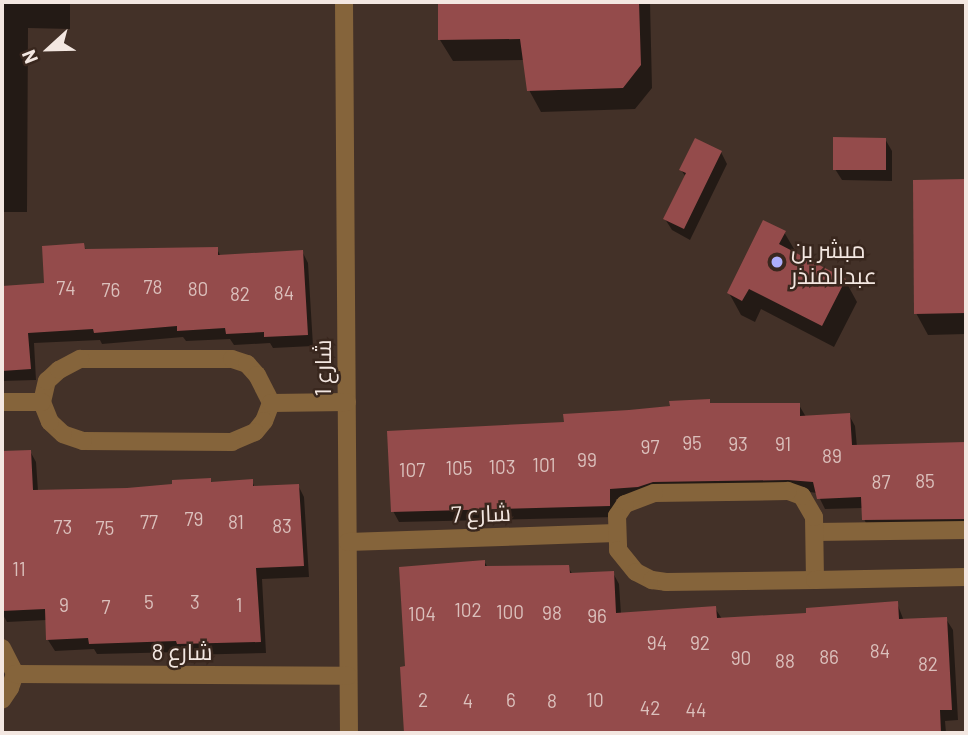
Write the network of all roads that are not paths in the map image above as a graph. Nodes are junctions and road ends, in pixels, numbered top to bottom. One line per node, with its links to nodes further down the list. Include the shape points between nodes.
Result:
1 (344, 2): 4 (street, شارع 1)
2 (2, 402): 3 (street)
3 (42, 402): 5 (street, via 50,422 63,434 83,441 219,442 255,432); 5 (street, via 47,381 80,359 232,359 247,364 257,375)
4 (347, 402): 5 (street); 9 (street, شارع 1)
5 (271, 403)
6 (966, 530): 7 (street)
7 (815, 532): 8 (street, via 810,506 802,496 788,491 641,496 625,504 617,516); 11 (street)
8 (616, 533): 9 (street, شارع 7); 11 (street, via 624,561 652,580)
9 (348, 542): 14 (street, شارع 1)
10 (966, 577): 11 (street)
11 (815, 580)
12 (2, 648): 13 (street)
13 (15, 674): 14 (street, شارع 8); 15 (street)
14 (348, 676): 16 (street, شارع 1)
15 (2, 700)
16 (349, 733)

